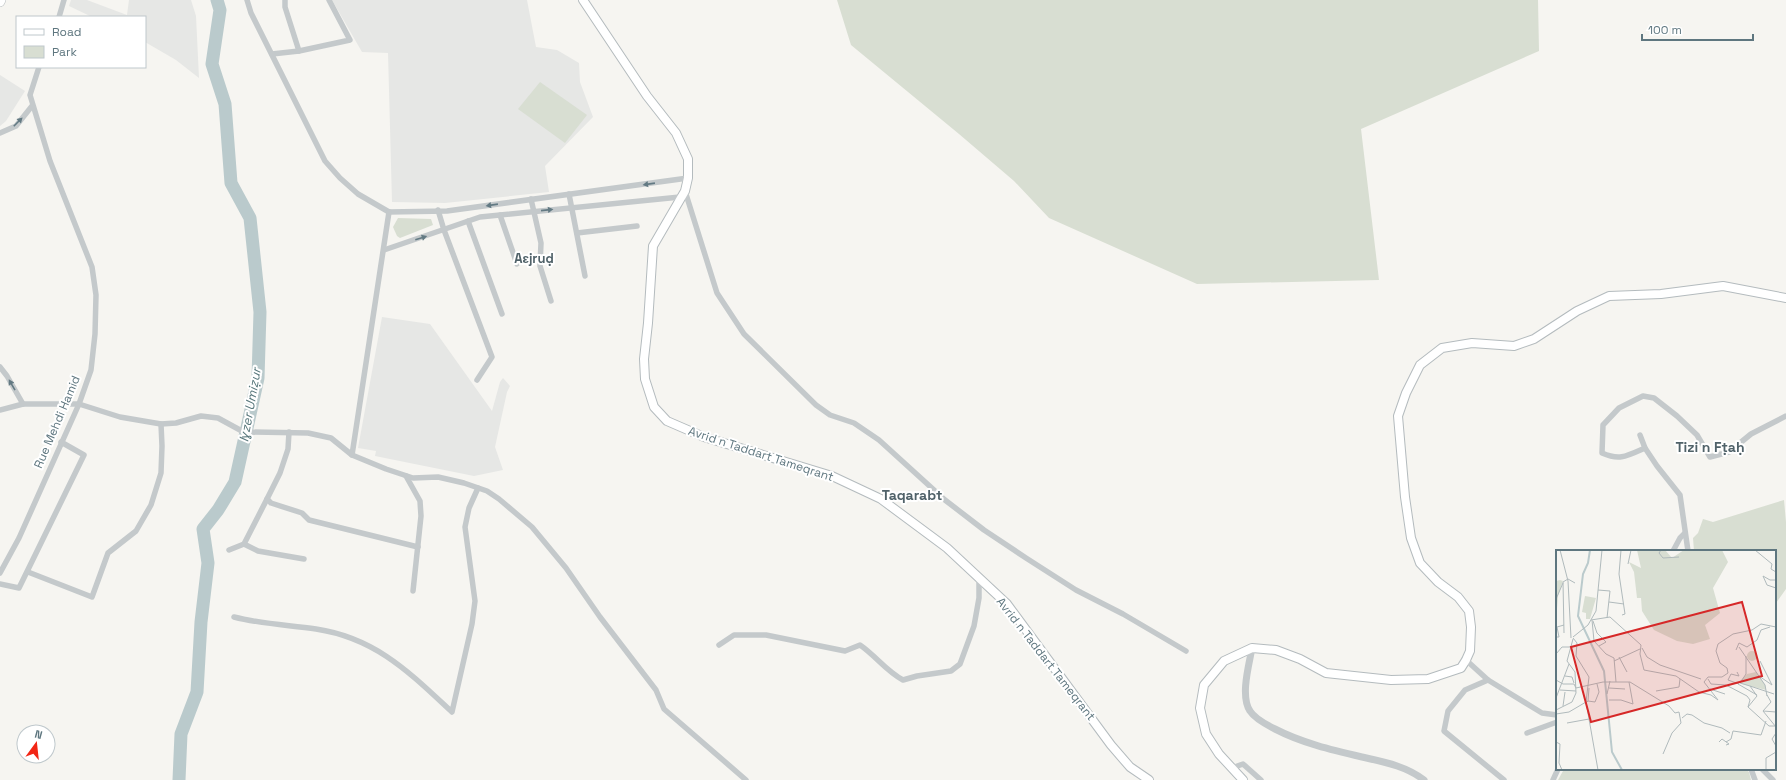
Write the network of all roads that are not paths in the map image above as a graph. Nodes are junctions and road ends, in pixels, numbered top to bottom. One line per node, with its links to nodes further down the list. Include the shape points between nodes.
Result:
1 (64, 0): 6 (street)
2 (247, 0): 8 (street)
3 (285, 0): 7 (street)
4 (329, 0): 7 (street, via 350,40)
5 (583, 0): 12 (main road, Avrid n Taddart Tameqrant, via 647,96 676,133 688,159)
6 (59, 16)
7 (299, 51): 8 (street)
8 (272, 54): 19 (street, via 325,161 358,194)
9 (39, 68): 10 (street, Rue Mehdi Hamid, via 30,95)
10 (32, 106): 11 (street, one-way to 10, via 16,126); 34 (street, Rue Mehdi Hamid, via 50,161 92,267 96,294 91,370)
11 (0, 133)
12 (688, 178): 13 (street, one-way to 13); 14 (main road, Avrid n Taddart Tameqrant)
13 (569, 194): 15 (street); 16 (street)
14 (683, 194): 16 (street); 55 (main road, Avrid n Taddart Tameqrant, via 653,246 644,359 645,379 654,407 667,421 704,437 832,476 881,498 947,548); 61 (street, via 717,293 744,334 816,405 830,415 854,424 878,440 945,500 1026,558 1076,590)
15 (531, 199): 17 (street, one-way to 17); 18 (street)
16 (572, 207): 18 (street, one-way to 16); 24 (street)
17 (438, 210): 19 (street); 23 (street)
18 (534, 211): 20 (street); 29 (street, via 541,243 540,266)
19 (389, 212): 25 (street)
20 (500, 215): 21 (street); 26 (street)
21 (468, 221): 23 (street); 30 (street)
22 (637, 226): 24 (street)
23 (444, 230): 25 (street, one-way to 23); 32 (street, via 492,357)
24 (577, 233): 27 (street)
25 (384, 250): 42 (street)
26 (517, 264)
27 (585, 276)
28 (1786, 298): 62 (main road, via 1723,286 1661,294 1609,296 1577,311 1534,339 1514,346 1472,343 1442,348 1420,365 1398,416 1411,538 1420,563 1438,582 1458,597 1469,611 1470,651)
29 (551, 302)
30 (502, 314)
31 (0, 367): 33 (street, one-way to 31)
32 (477, 380)
33 (23, 404): 34 (street); 35 (street)
34 (79, 404): 37 (street, via 120,417); 40 (street, Rue Mehdi Hamid)
35 (0, 410)
36 (1786, 416): 41 (street, via 1751,434 1729,452 1710,457 1697,435 1654,398 1643,396 1619,408 1603,425 1602,453 1613,458)
37 (161, 424): 38 (street, via 201,416 218,418 240,430 258,434); 53 (street, via 161,473 151,505 136,531 108,553 92,596)
38 (289, 432): 42 (street, via 331,438); 45 (street, via 288,449)
39 (1640, 435): 41 (street)
40 (61, 442): 53 (street, via 84,455); 54 (street, Rue Mehdi Hamid, via 19,538)
41 (1645, 448): 46 (street, via 1680,495 1685,523)
42 (352, 455): 43 (street)
43 (406, 476): 44 (street, via 438,477); 48 (street, via 420,501)
44 (478, 488): 58 (street, via 469,508 465,527 475,601 452,712 384,653 351,639 317,629 256,623); 71 (street, via 500,499 532,527 566,568 656,690 664,709)
45 (267, 500): 47 (street); 48 (street, via 302,513 309,520)
46 (1684, 533): 50 (street); 51 (street)
47 (244, 544): 49 (street); 52 (street, via 258,551)
48 (418, 547): 57 (street)
49 (230, 550)
50 (1674, 550)
51 (1688, 550)
52 (304, 559)
53 (28, 572): 56 (street, via 19,588)
54 (0, 573)
55 (979, 578): 59 (street, via 979,598 974,626 960,664 951,670 903,680 892,674 860,645 845,651 766,635 734,635); 72 (main road, Avrid n Taddart Tameqrant, via 1007,604 1111,745 1130,767)
56 (0, 584)
57 (414, 591)
58 (234, 617)
59 (719, 645)
60 (1252, 648): 62 (main road, via 1276,650 1326,673 1391,680 1428,678 1460,668); 67 (main road, via 1224,661 1204,685 1200,708 1206,734); 75 (street, via 1245,697 1250,711 1266,724 1294,739 1396,765)
61 (1186, 651)
62 (1466, 660): 63 (street)
63 (1488, 680): 64 (street, via 1542,712); 76 (street, via 1465,690 1448,711 1444,731)
64 (1556, 714)
65 (1556, 722): 66 (street)
66 (1527, 733)
67 (1232, 768): 73 (main road); 74 (street, via 1243,764)
68 (1558, 770): 77 (street)
69 (1753, 770): 78 (street)
70 (1763, 770): 79 (street)
71 (746, 780)
72 (1149, 780)
73 (1244, 780)
74 (1261, 780)
75 (1424, 780)
76 (1504, 780)
77 (1553, 780)
78 (1755, 780)
79 (1773, 780)

